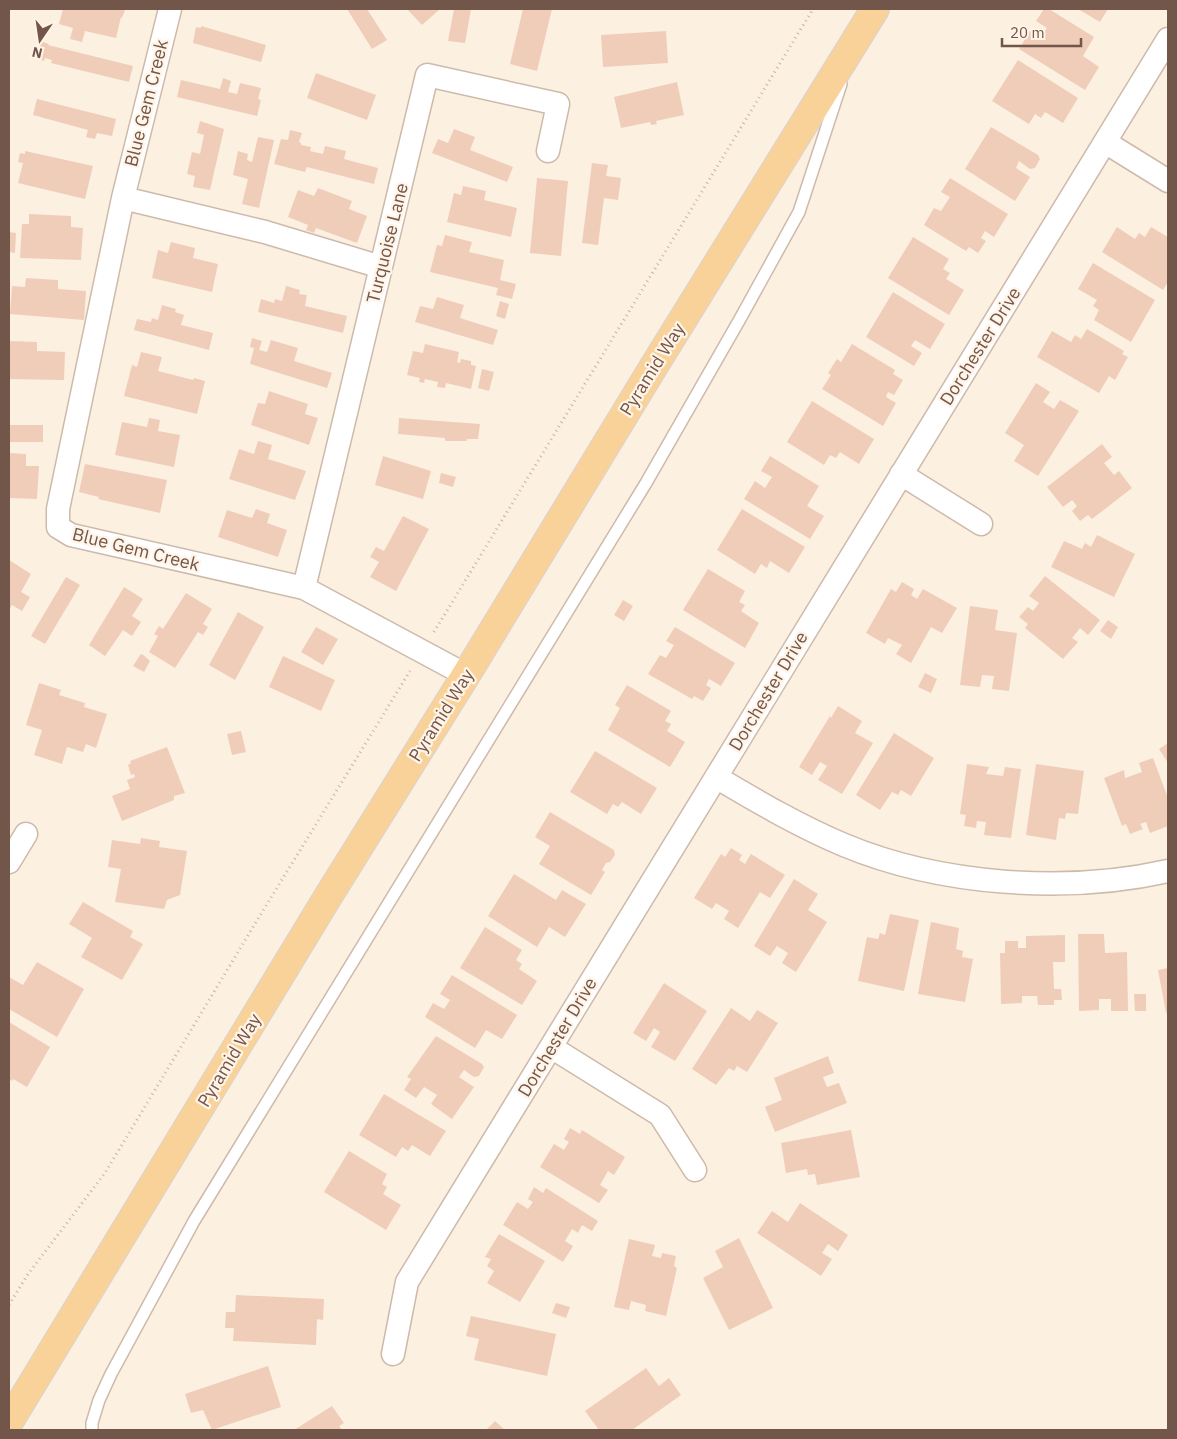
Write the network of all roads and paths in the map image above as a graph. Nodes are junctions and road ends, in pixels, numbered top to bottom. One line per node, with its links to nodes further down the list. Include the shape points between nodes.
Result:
1 (170, 9): 8 (street, Blue Gem Creek)
2 (875, 9): 4 (main road, Pyramid Way)
3 (1168, 38): 5 (street, Dorchester Drive)
4 (854, 42): 13 (main road, Pyramid Way); 22 (lane, via 799,212 646,483 194,1221 107,1382)
5 (1105, 142): 7 (street); 10 (street, Dorchester Drive)
6 (548, 151): 9 (street, Turquoise Lane, via 558,104 427,76)
7 (1168, 181)
8 (123, 198): 9 (street, via 265,232); 12 (street, Blue Gem Creek, via 58,509 58,527 71,536)
9 (381, 267): 12 (street, Turquoise Lane)
10 (901, 474): 11 (street); 14 (street, Dorchester Drive)
11 (981, 524)
12 (304, 588): 13 (street, Blue Gem Creek)
13 (466, 675): 21 (main road, Pyramid Way)
14 (716, 777): 17 (street, via 790,821 845,846 961,877 1022,883 1085,883); 18 (street, Dorchester Drive)
15 (26, 834): 16 (street)
16 (9, 862)
17 (1168, 871)
18 (551, 1047): 19 (street, via 660,1115); 20 (street, Dorchester Drive, via 407,1282)
19 (695, 1170)
20 (394, 1354)
21 (9, 1422)
22 (92, 1430)

